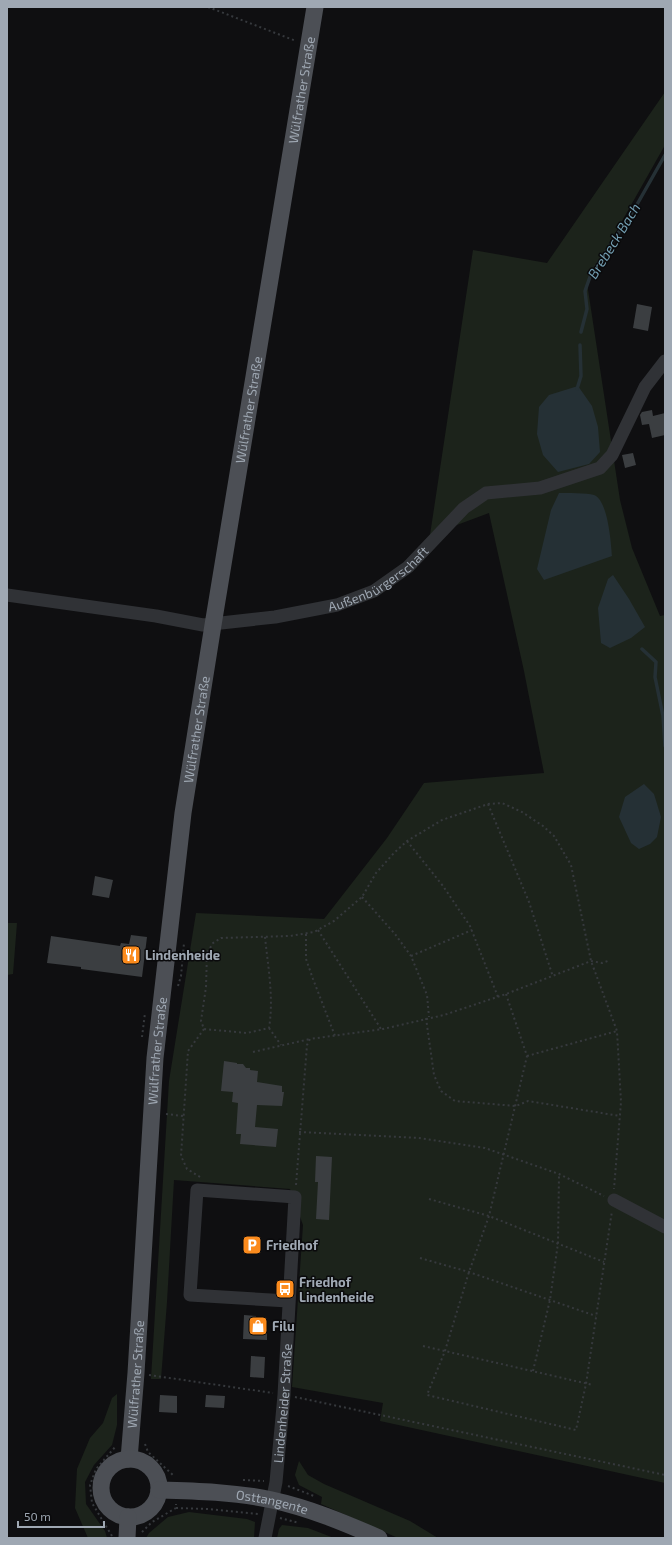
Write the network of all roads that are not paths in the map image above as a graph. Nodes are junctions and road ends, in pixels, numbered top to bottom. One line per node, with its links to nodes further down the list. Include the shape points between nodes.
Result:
1 (315, 7): 4 (main road, Wülfrather Straße)
2 (665, 361): 4 (street, Außenbürgerschaft, via 645,387 612,455 600,468 540,488 486,493 464,508 408,567 374,591 337,605)
3 (7, 595): 4 (street, Außenbürgerschaft)
4 (213, 625): 8 (main road, Wülfrather Straße, via 183,813 155,1058)
5 (614, 1200): 6 (street)
6 (665, 1227)
7 (288, 1301): 7 (street, Lindenheider Straße, via 295,1197 197,1190 190,1295); 10 (street, Lindenheider Straße, via 284,1395)
8 (129, 1459): 9 (main road, via 139,1460 148,1465 156,1476); 11 (main road, via 111,1466 101,1483 104,1502 111,1510)
9 (159, 1490): 10 (main road, Osttangente, via 217,1492); 11 (main road, via 157,1499 146,1512)
10 (272, 1500): 13 (street, Lindenheider Straße); 14 (main road, Osttangente, via 344,1523)
11 (128, 1517): 12 (main road)
12 (133, 1536)
13 (265, 1538)
14 (379, 1538)

